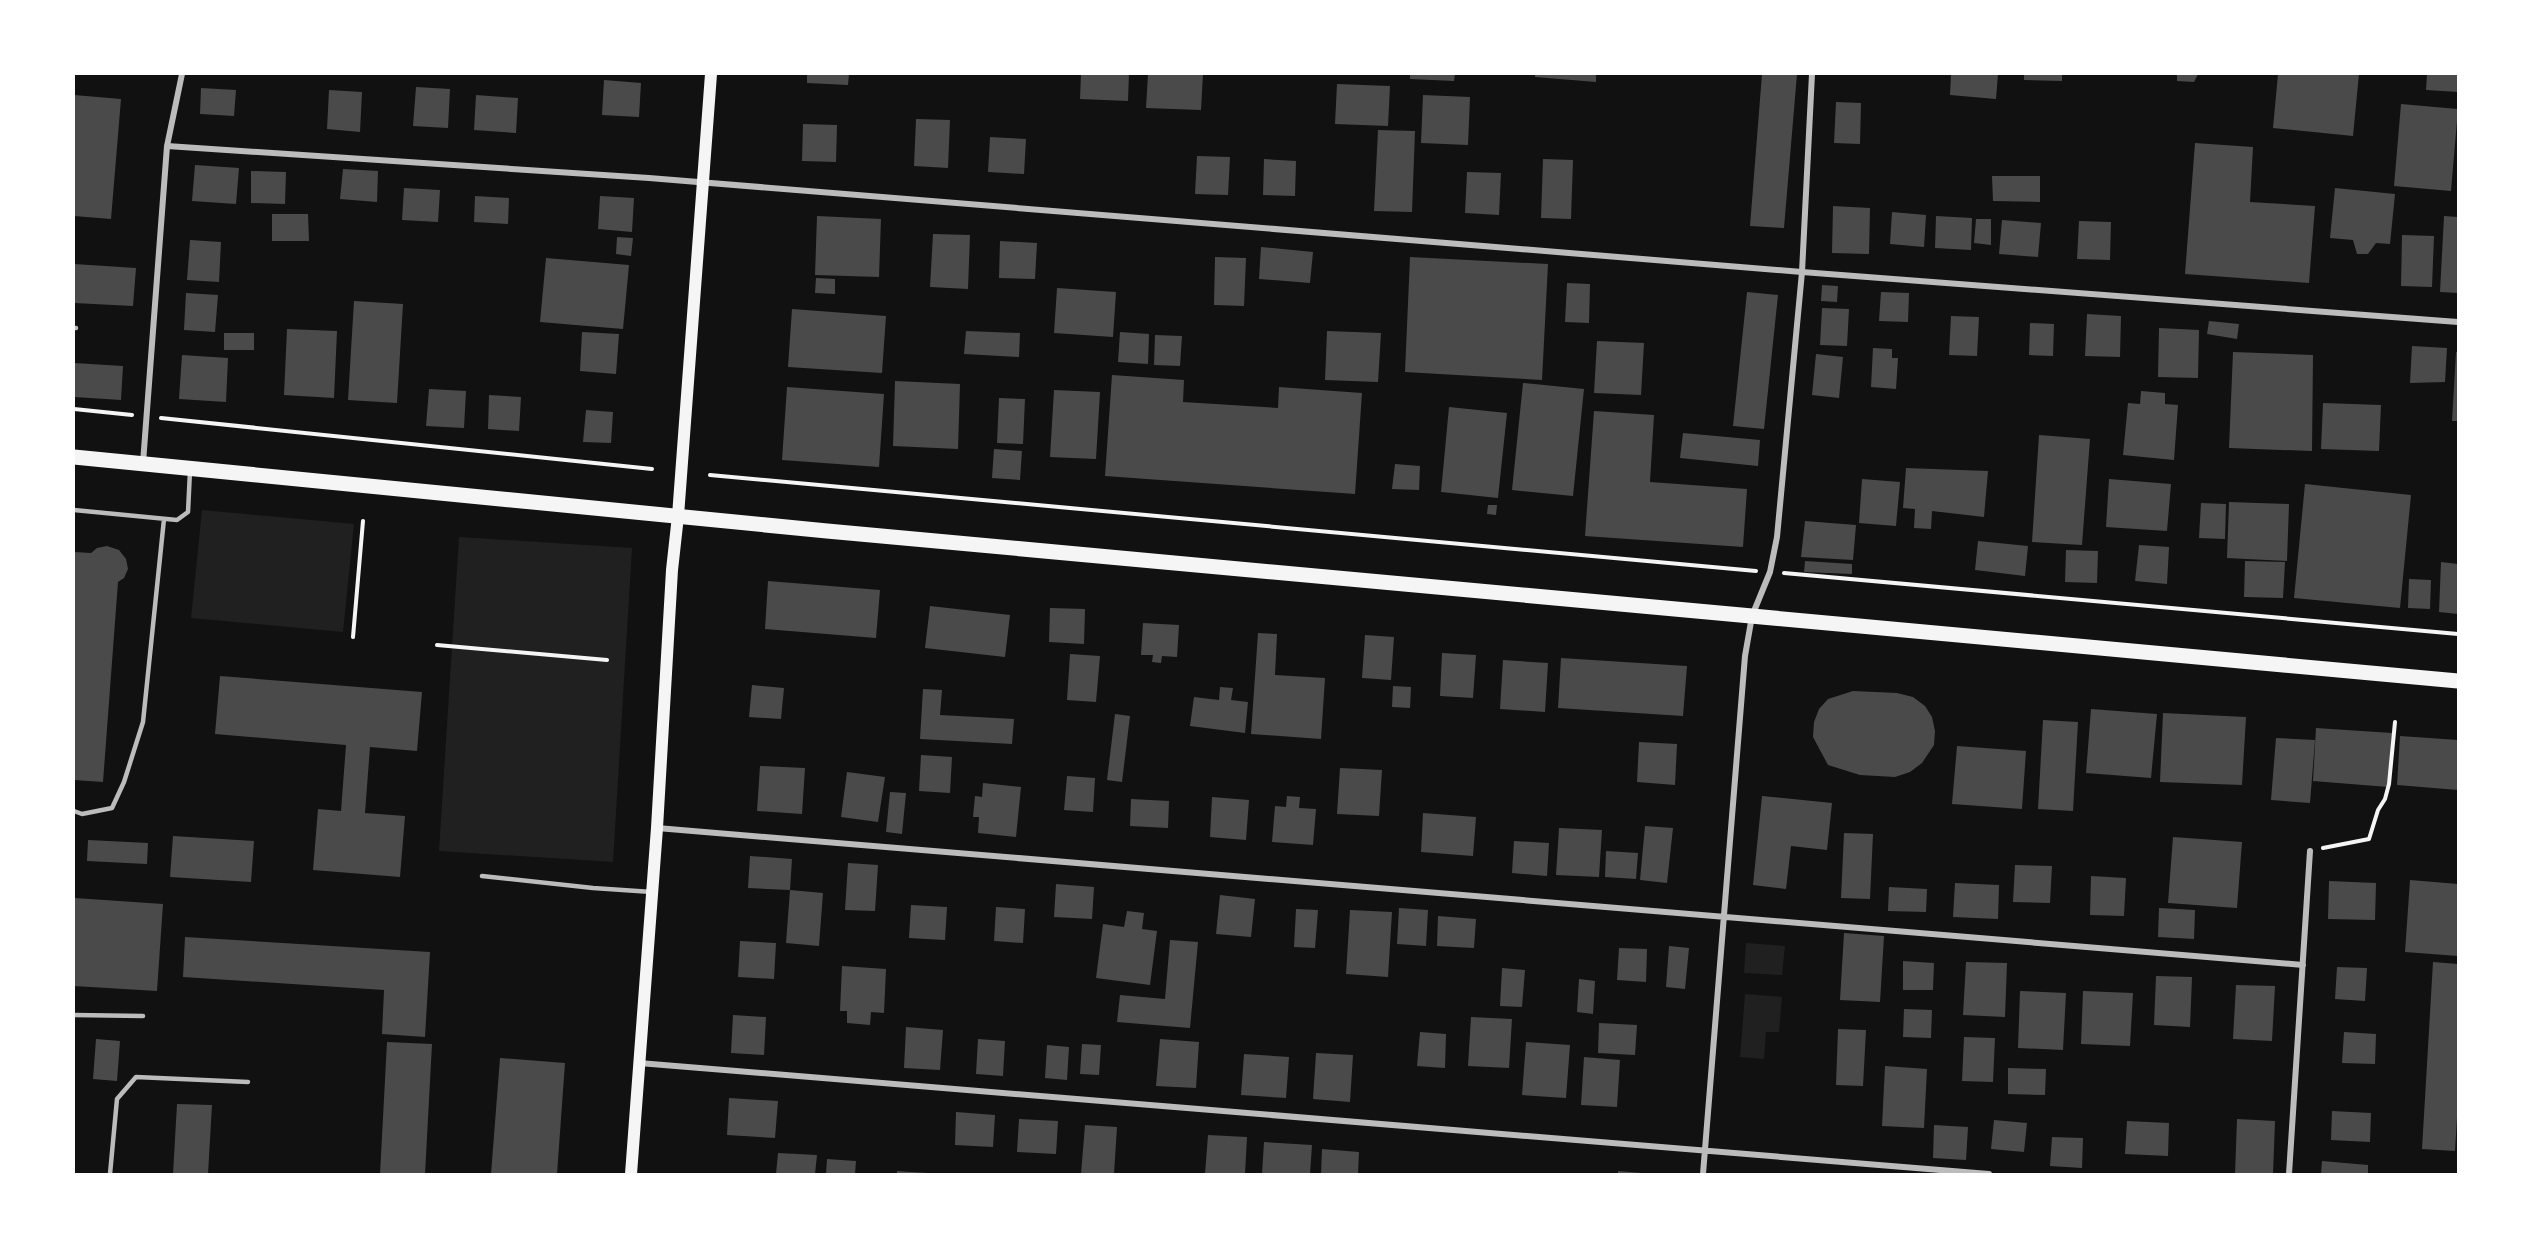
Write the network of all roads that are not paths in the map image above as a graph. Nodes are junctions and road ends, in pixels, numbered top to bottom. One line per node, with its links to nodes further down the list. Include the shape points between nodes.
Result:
1 (182, 74): 4 (street)
2 (711, 74): 5 (main road)
3 (1812, 74): 6 (street)
4 (167, 146): 5 (street); 9 (street)
5 (703, 184): 6 (street); 12 (main road)
6 (1802, 272): 7 (street); 14 (street, via 1778,537 1770,572)
7 (2458, 322)
8 (74, 457): 9 (main road)
9 (143, 464): 10 (main road)
10 (190, 468): 12 (main road); 13 (lane, via 188,512 177,520)
11 (74, 510): 13 (lane)
12 (678, 516): 14 (main road); 17 (main road)
13 (164, 519): 16 (lane, via 143,722 112,808)
14 (1752, 616): 15 (main road); 21 (street, via 1745,656)
15 (2458, 681)
16 (74, 811)
17 (657, 828): 20 (main road); 21 (street)
18 (2310, 851): 22 (street)
19 (482, 876): 20 (lane)
20 (652, 892): 25 (main road)
21 (1724, 917): 22 (street); 27 (street)
22 (2303, 965): 32 (street)
23 (74, 1015): 24 (lane)
24 (143, 1016)
25 (639, 1064): 27 (street); 29 (main road)
26 (248, 1082): 28 (lane, via 136,1077 117,1099)
27 (1705, 1151): 30 (street); 31 (street)
28 (110, 1174)
29 (631, 1174)
30 (1703, 1174)
31 (1989, 1174)
32 (2289, 1174)

